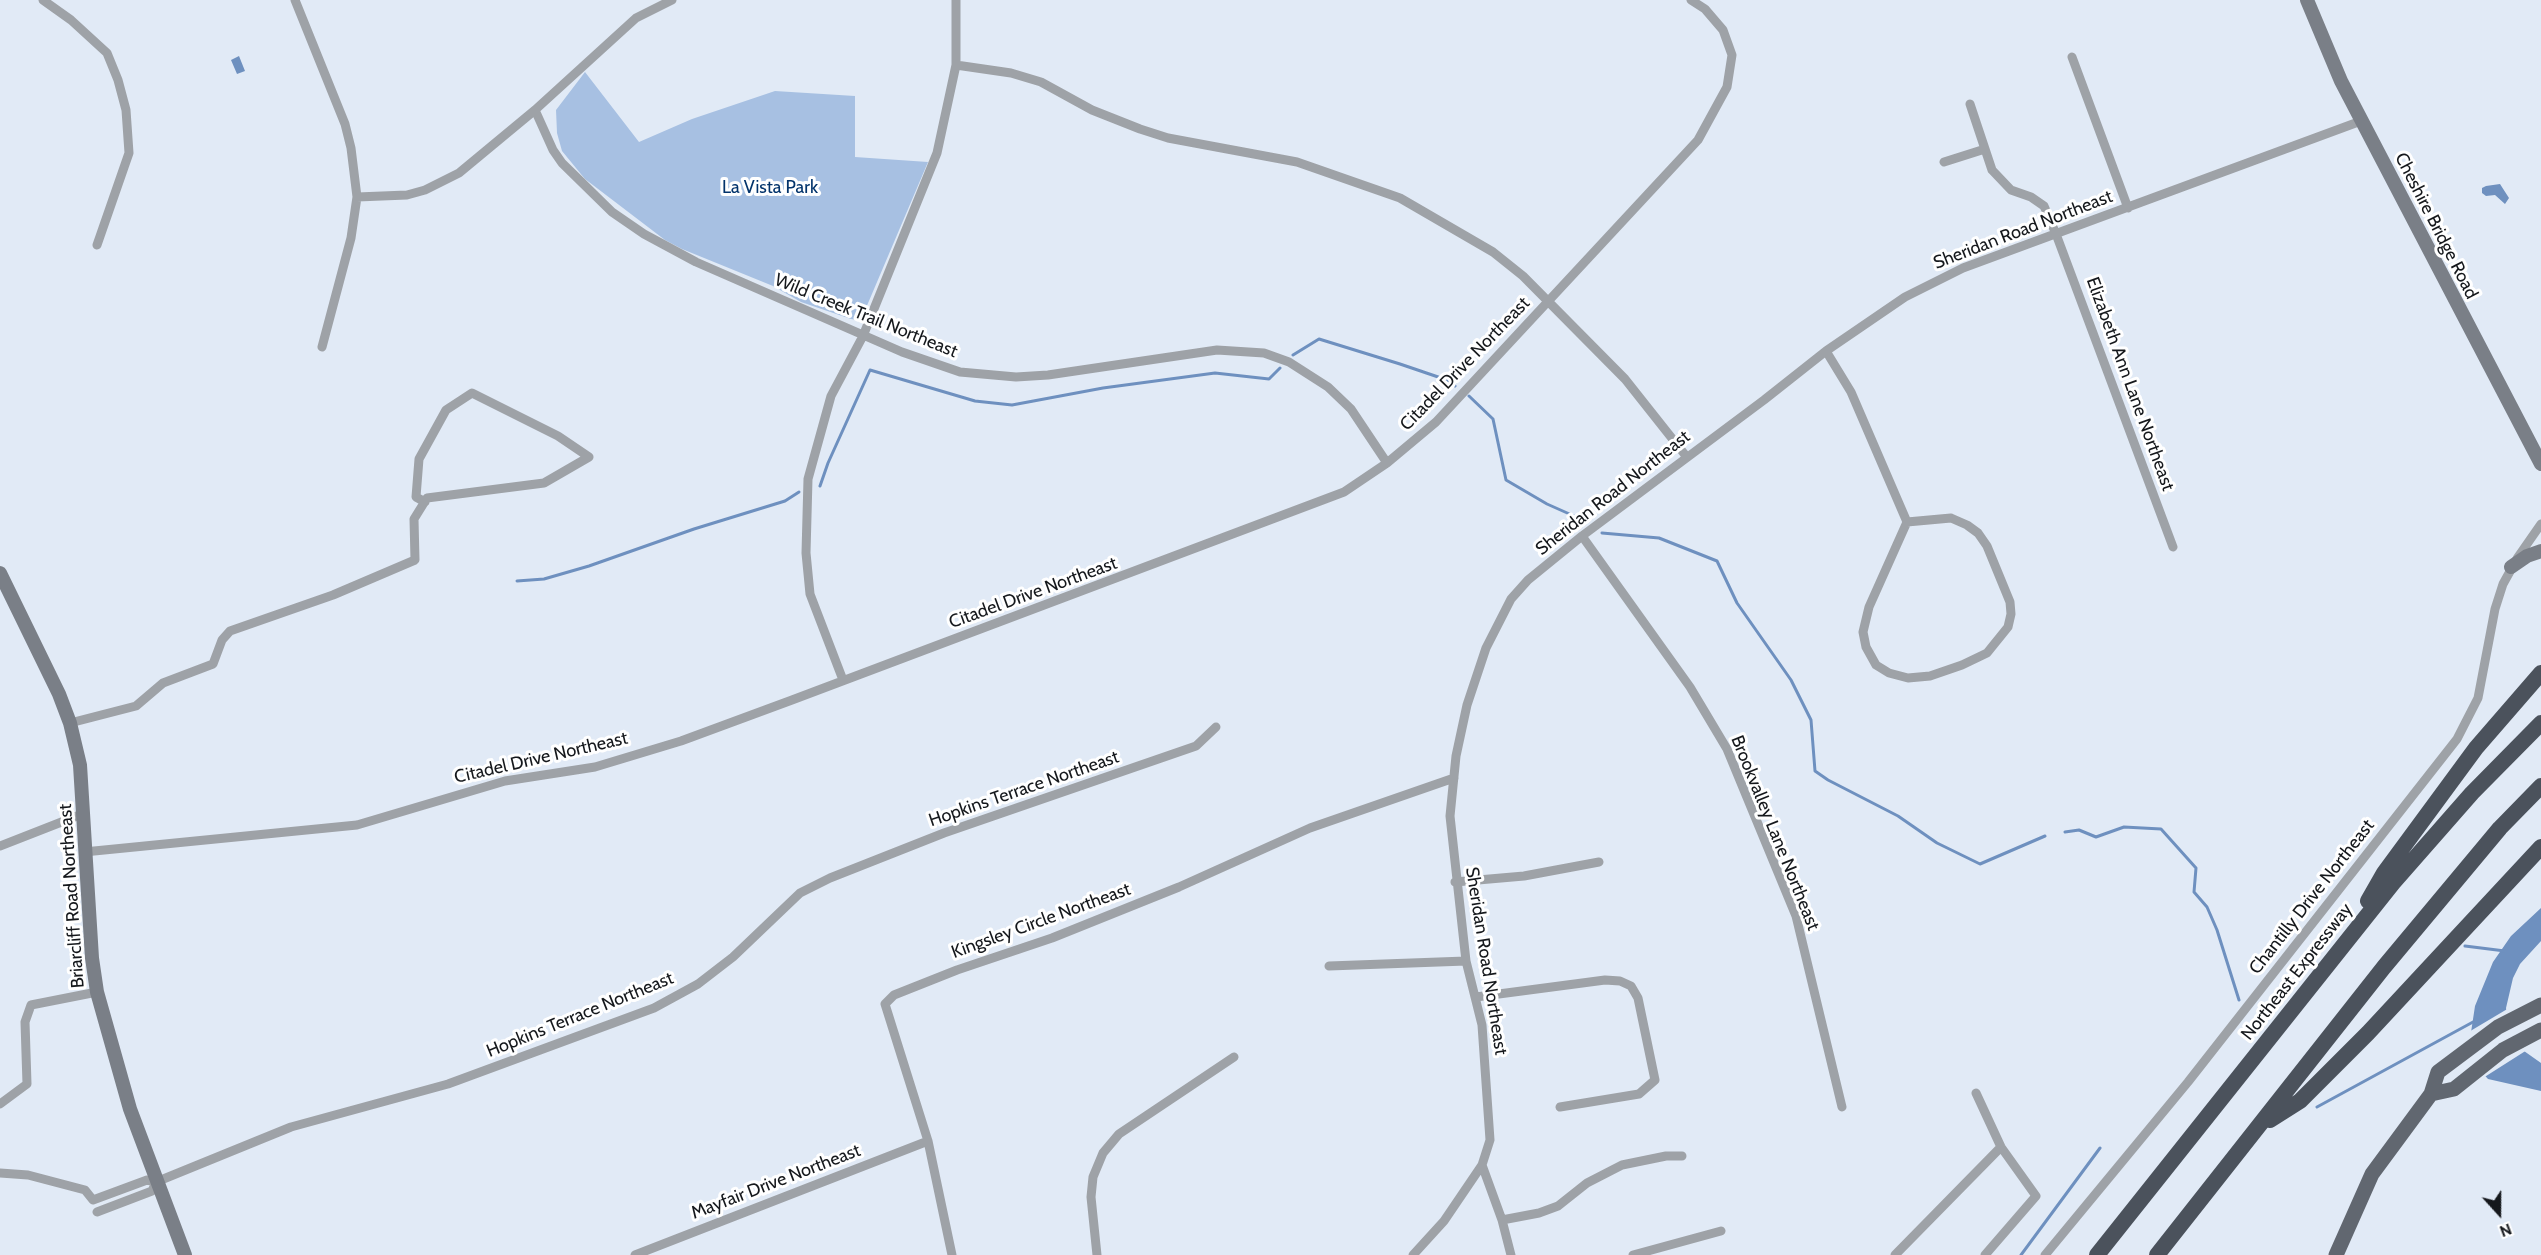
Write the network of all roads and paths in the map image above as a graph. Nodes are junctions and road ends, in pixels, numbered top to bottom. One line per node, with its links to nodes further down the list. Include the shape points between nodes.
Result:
1 (43, 0): 17 (street, via 107,53 126,110 129,153)
2 (295, 0): 14 (street, via 345,124)
3 (672, 0): 10 (street, via 636,18)
4 (956, 0): 8 (street)
5 (1691, 0): 18 (street, Citadel Drive Northeast, via 1705,9 1727,38 1731,66 1722,98 1686,156)
6 (2307, 0): 11 (main road, Cheshire Bridge Road, via 2321,40)
7 (2072, 57): 15 (street)
8 (956, 65): 18 (street, via 1041,82 1092,110 1158,135 1298,162 1400,198 1493,252); 19 (street, via 926,186)
9 (1970, 104): 12 (street, Elizabeth Ann Lane Northeast)
10 (535, 110): 14 (street, via 442,183 407,195); 19 (street, Wild Creek Trail Northeast, via 562,163 612,212 696,262)
11 (2361, 121): 15 (street, Sheridan Road Northeast); 24 (main road, Cheshire Bridge Road)
12 (1985, 149): 13 (street); 16 (street, Elizabeth Ann Lane Northeast, via 1992,170 2011,190 2044,206)
13 (1944, 162)
14 (357, 197): 20 (street, via 351,238)
15 (2128, 208): 16 (street, Sheridan Road Northeast)
16 (2056, 234): 21 (street, Sheridan Road Northeast, via 1945,275); 29 (street, Elizabeth Ann Lane Northeast)
17 (97, 245)
18 (1549, 303): 22 (street, via 1625,379); 23 (street, Citadel Drive Northeast, via 1436,422)
19 (863, 336): 23 (street, Wild Creek Trail Northeast, via 938,365 990,376 1048,375 1217,350 1264,353 1289,362 1328,387 1351,409); 34 (street, via 831,396 808,485 806,553 810,594)
20 (322, 347)
21 (1826, 351): 22 (street, Sheridan Road Northeast); 26 (street, via 1851,392)
22 (1686, 456): 28 (street, Sheridan Road Northeast)
23 (1387, 463): 34 (street, Citadel Drive Northeast, via 1344,492 1319,503)
24 (2541, 464)
25 (425, 502): 25 (street, via 428,498 544,483 589,457 558,436 471,393 446,410 419,459 416,497); 35 (street, via 414,519 415,560 333,595 230,631 213,664 163,683 136,706)
26 (1907, 522): 26 (street, via 1869,607 1863,632 1876,665 1908,678 1930,676 1987,653 2008,627 2011,614 2010,602 1987,546 1973,529 1951,518)
27 (2541, 524): 31 (street, Chantilly Drive Northeast)
28 (1582, 536): 38 (street, Sheridan Road Northeast, via 1511,599 1486,648 1467,705); 58 (street, Brookvalley Lane Northeast, via 1690,687 1726,749 1796,916)
29 (2173, 547)
30 (2541, 551): 31 (main road)
31 (2511, 567): 78 (street, Chantilly Drive Northeast, via 2494,609 2478,698 2457,739 2188,1082)
32 (0, 573): 35 (main road, Briarcliff Road Northeast)
33 (2541, 673): 46 (highway, via 2476,748 2384,873)
34 (843, 680): 43 (street, Citadel Drive Northeast, via 681,741 595,766 506,781 357,825)
35 (70, 723): 40 (main road, Briarcliff Road Northeast, via 80,765)
36 (2541, 723): 46 (highway, Northeast Expressway, via 2439,829)
37 (1216, 727): 65 (street, Hopkins Terrace Northeast, via 1196,746 944,833 810,888 707,978 654,1008 448,1084 291,1127)
38 (1454, 778): 45 (street, Sheridan Road Northeast, via 1450,816); 60 (street, Kingsley Circle Northeast, via 1310,828 1052,938 894,996 885,1004 886,1011)
39 (2541, 786): 59 (highway, via 2436,903)
40 (82, 814): 41 (street); 43 (main road, Briarcliff Road Northeast)
41 (0, 846)
42 (2541, 847): 59 (highway, via 2300,1101)
43 (84, 852): 49 (main road, Briarcliff Road Northeast)
44 (1599, 862): 45 (street, via 1524,876)
45 (1455, 882): 47 (street, Sheridan Road Northeast)
46 (2343, 945): 79 (highway, Northeast Expressway)
47 (1466, 961): 48 (street); 50 (street, Sheridan Road Northeast)
48 (1329, 966)
49 (97, 992): 56 (street, via 31,1005 25,1022 27,1084); 65 (main road, Briarcliff Road Northeast, via 114,1058)
50 (1476, 997): 57 (street, via 1605,980 1631,986 1638,998 1655,1080 1639,1094); 63 (street, Sheridan Road Northeast, via 1482,1025 1490,1140)
51 (2541, 1005): 55 (main road, via 2498,1027 2448,1063 2438,1072)
52 (2541, 1030): 55 (main road, via 2503,1050 2454,1089)
53 (1234, 1057): 72 (street, via 1119,1134 1103,1153 1093,1177 1091,1197)
54 (1976, 1093): 61 (street)
55 (2431, 1094): 81 (main road, via 2372,1174)
56 (0, 1104)
57 (1560, 1107)
58 (1842, 1107)
59 (2259, 1127): 80 (highway)
60 (928, 1141): 70 (street, Mayfair Drive Northeast); 71 (street, Kingsley Circle Northeast)
61 (2001, 1147): 76 (street); 77 (street, via 2036,1196)
62 (1682, 1156): 67 (street, via 1622,1165 1587,1183 1558,1206)
63 (1482, 1166): 67 (street); 73 (street, Sheridan Road Northeast, via 1444,1221)
64 (0, 1173): 65 (street, via 8,1171 85,1190 93,1200 147,1180)
65 (156, 1182): 66 (street, via 152,1191); 69 (main road, Briarcliff Road Northeast)
66 (97, 1212)
67 (1502, 1220): 74 (street)
68 (1721, 1231): 75 (street)
69 (185, 1255)
70 (635, 1255)
71 (952, 1255)
72 (1097, 1255)
73 (1413, 1255)
74 (1511, 1255)
75 (1634, 1255)
76 (1895, 1255)
77 (1984, 1255)
78 (2045, 1255)
79 (2097, 1255)
80 (2157, 1255)
81 (2336, 1255)

